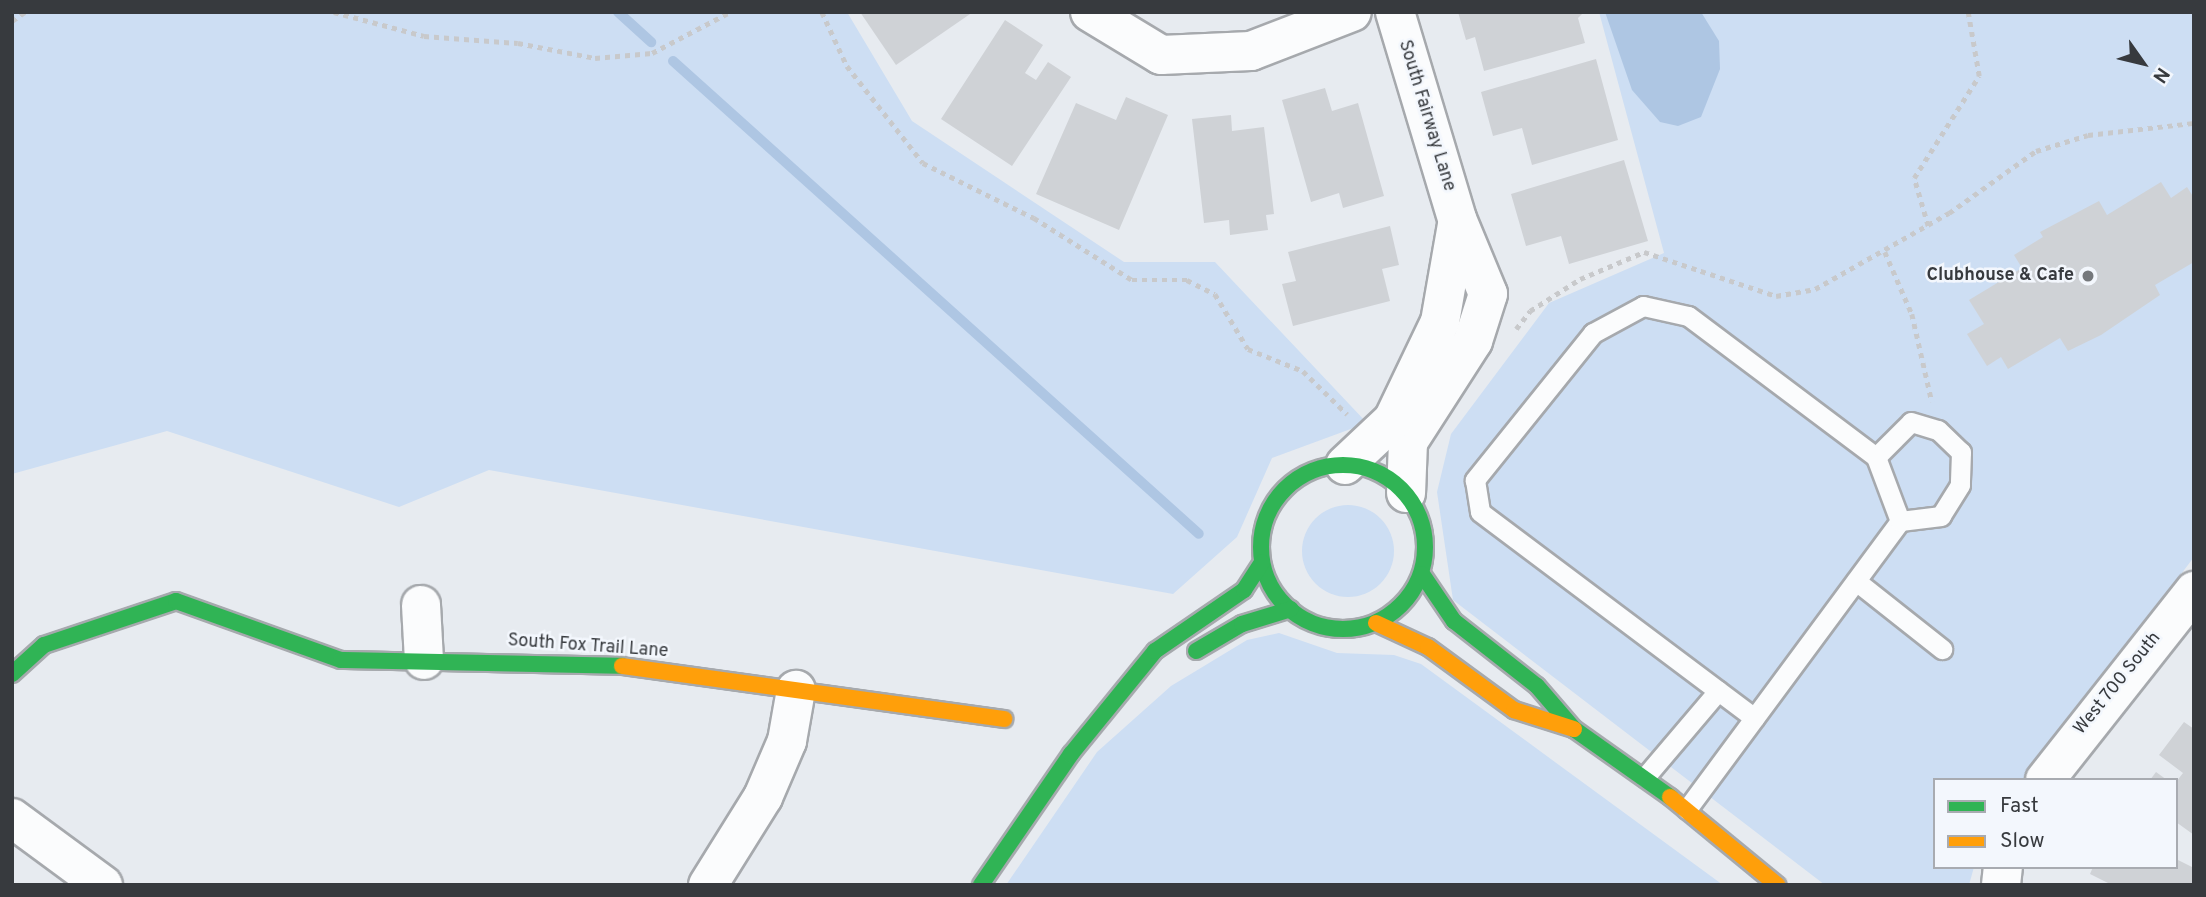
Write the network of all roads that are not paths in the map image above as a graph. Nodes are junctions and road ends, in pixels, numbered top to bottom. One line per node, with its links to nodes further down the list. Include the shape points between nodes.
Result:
1 (1090, 12): 2 (street, via 1161,55 1251,51)
2 (1352, 12)
3 (1395, 12): 4 (street, South Fairway Lane)
4 (1457, 219): 6 (street, South Fairway Lane, via 1440,323 1393,420); 7 (street, South Fairway Lane, via 1488,294 1473,341 1408,442)
5 (1876, 457): 8 (lane); 8 (lane, via 1911,422 1938,430 1961,452 1959,485 1941,516); 22 (lane, via 1688,316 1643,306 1593,333 1475,480 1480,512)
6 (1345, 466): 7 (street, via 1365,467); 9 (street, via 1308,472 1285,489 1262,534)
7 (1406, 493): 10 (street, via 1421,518)
8 (1900, 521): 11 (lane)
9 (1262, 562): 14 (street); 23 (street, via 1244,590 1155,651)
10 (1422, 574): 15 (street, via 1408,599); 26 (street, via 1454,621 1537,685)
11 (1856, 580): 16 (lane); 25 (lane)
12 (2194, 591): 28 (street, West 700 South)
13 (422, 605): 18 (street)
14 (1291, 609): 15 (street, via 1320,626); 17 (street, via 1242,624)
15 (1376, 623): 26 (street, via 1428,648 1514,710)
16 (1942, 649)
17 (1182, 659)
18 (424, 660): 19 (street, South Fox Trail Lane, via 341,660 176,601 44,645); 21 (street, South Fox Trail Lane, via 646,668)
19 (12, 674)
20 (1158, 674): 23 (street)
21 (796, 690): 24 (street, South Fox Trail Lane); 31 (street, via 787,741 763,797)
22 (1718, 691): 25 (lane); 27 (lane)
23 (1122, 695): 33 (street, via 1071,754)
24 (1004, 719)
25 (1754, 719): 29 (lane)
26 (1574, 729): 27 (street)
27 (1645, 778): 29 (street)
28 (2047, 778)
29 (1687, 809): 34 (street)
30 (12, 818): 32 (street)
31 (713, 883)
32 (103, 885)
33 (981, 885)
34 (1777, 885)

